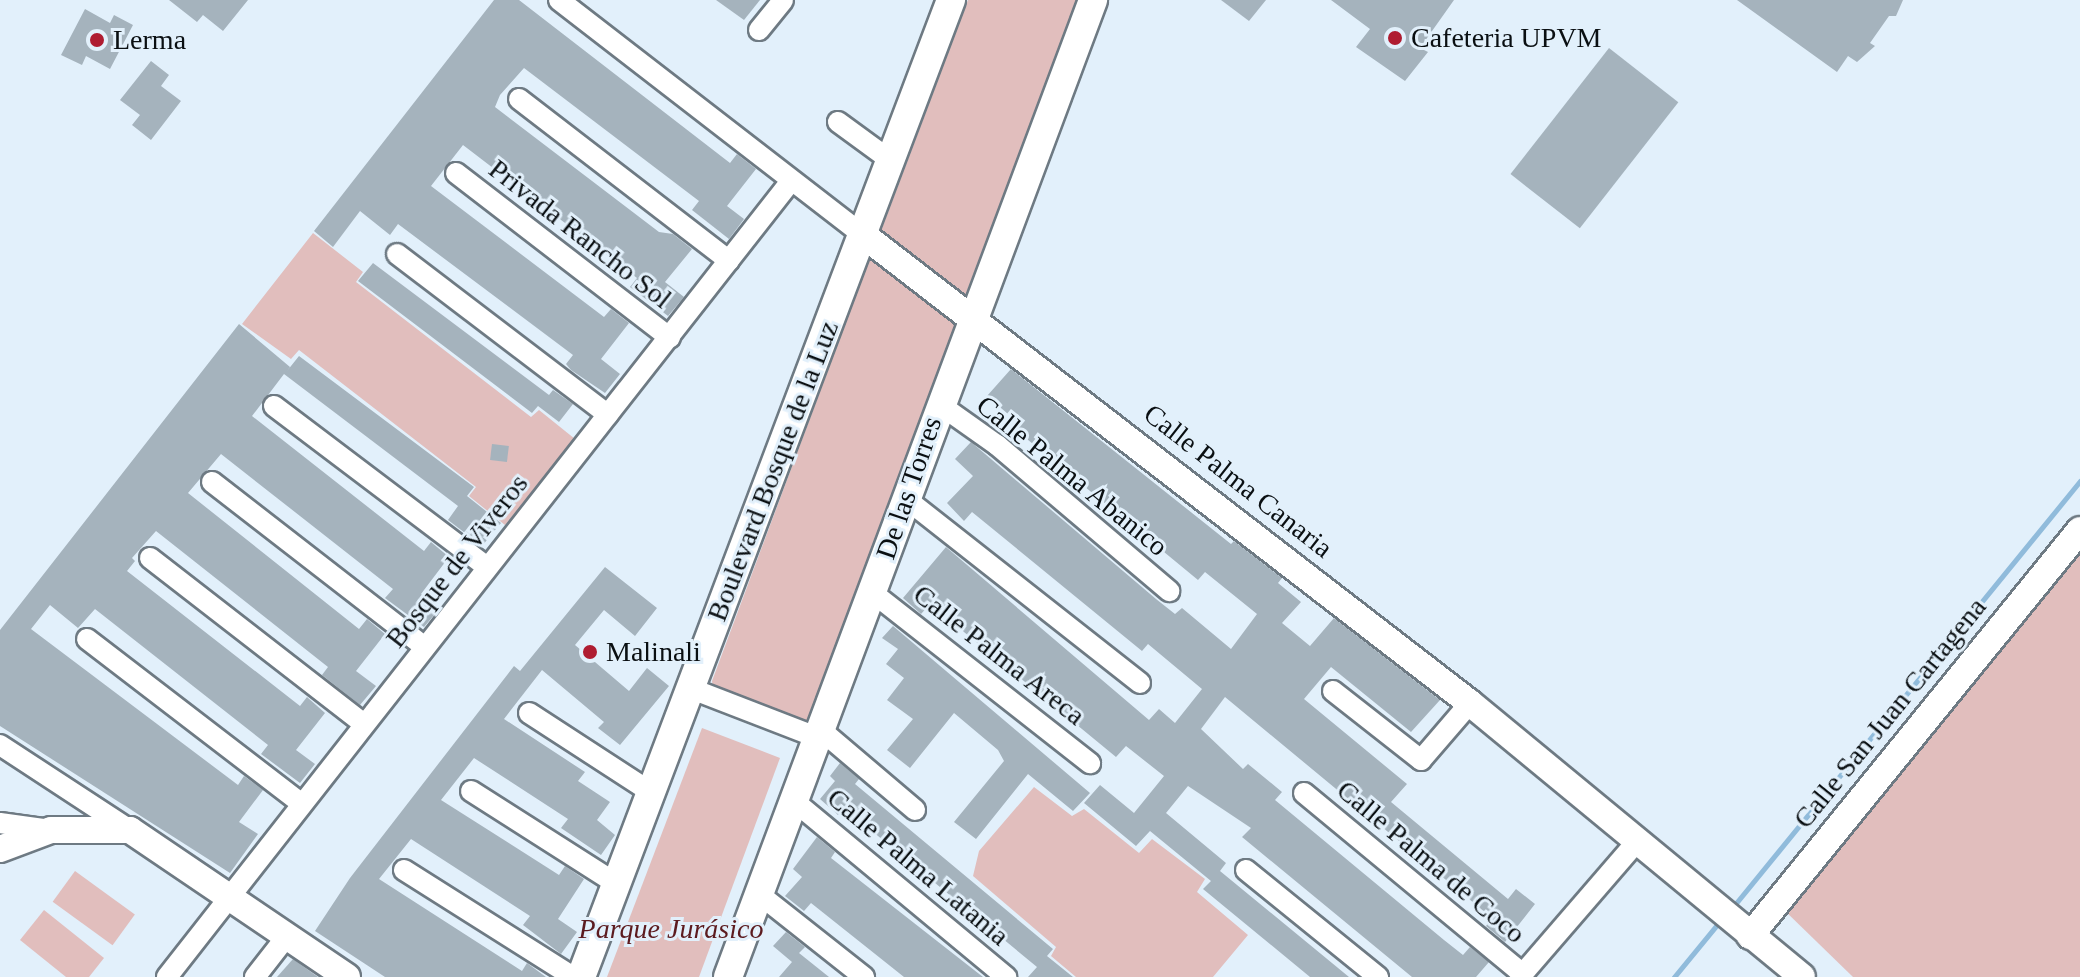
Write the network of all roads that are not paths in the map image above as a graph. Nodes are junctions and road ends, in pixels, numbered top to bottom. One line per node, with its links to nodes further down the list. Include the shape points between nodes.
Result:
1 (559, 0): 10 (street, Calle Palma Canaria)
2 (783, 0): 5 (street)
3 (951, 0): 8 (main road, Boulevard Bosque de la Luz)
4 (1093, 0): 14 (main road, De las Torres)
5 (759, 30)
6 (519, 99): 13 (street)
7 (838, 122): 8 (street)
8 (890, 160): 11 (main road, Boulevard Bosque de la Luz)
9 (456, 173): 15 (street, Privada Rancho Sol)
10 (791, 181): 11 (street, Calle Palma Canaria); 13 (street, Bosque de Viveros)
11 (862, 234): 14 (street, Calle Palma Canaria); 29 (main road, Boulevard Bosque de la Luz)
12 (397, 254): 18 (street)
13 (729, 261): 15 (street, Bosque de Viveros)
14 (973, 315): 16 (main road, De las Torres); 31 (street, Calle Palma Canaria)
15 (670, 338): 18 (street, Bosque de Viveros)
16 (939, 404): 20 (main road, De las Torres); 24 (street, Calle Palma Abanico, via 997,445)
17 (274, 406): 23 (street)
18 (608, 415): 23 (street, Bosque de Viveros)
19 (212, 482): 27 (street)
20 (905, 498): 25 (main road, De las Torres); 28 (street)
21 (2080, 530): 53 (street, Calle San Juan Cartagena)
22 (150, 558): 33 (street)
23 (487, 567): 27 (street, Bosque de Viveros)
24 (1169, 591)
25 (873, 593): 34 (main road, De las Torres); 36 (street, Calle Palma Areca)
26 (87, 639): 41 (street)
27 (425, 647): 33 (street, Bosque de Viveros)
28 (1140, 683)
29 (692, 689): 34 (street); 38 (main road, Boulevard Bosque de la Luz)
30 (1333, 691): 31 (street, via 1421,760)
31 (1470, 703): 46 (street, Calle Palma Canaria)
32 (529, 713): 38 (street)
33 (363, 723): 41 (street, Bosque de Viveros)
34 (820, 735): 40 (main road, De las Torres); 42 (street)
35 (0, 745): 45 (street)
36 (1090, 763)
37 (471, 791): 50 (street)
38 (652, 793): 50 (main road, Boulevard Bosque de la Luz)
39 (1304, 793): 55 (street, Calle Palma de Coco)
40 (794, 801): 51 (main road, De las Torres); 63 (street, Calle Palma Latania)
41 (301, 803): 52 (street, Bosque de Viveros)
42 (915, 810)
43 (0, 823): 44 (street)
44 (51, 830): 45 (street); 47 (street)
45 (130, 830): 52 (street)
46 (1639, 839): 53 (street, Calle Palma Canaria); 55 (street)
47 (0, 849)
48 (404, 870): 59 (street)
49 (1246, 870): 64 (street)
50 (617, 884): 60 (main road, Boulevard Bosque de la Luz)
51 (759, 894): 61 (main road, De las Torres); 62 (street)
52 (232, 895): 54 (street); 56 (street, Bosque de Viveros)
53 (1744, 932): 65 (street, Calle Palma Canaria)
54 (287, 936): 57 (street); 58 (street)
55 (1521, 976)
56 (167, 977)
57 (255, 977)
58 (347, 977)
59 (573, 977)
60 (581, 977)
61 (728, 977)
62 (864, 977)
63 (1006, 977)
64 (1378, 977)
65 (1802, 977)

